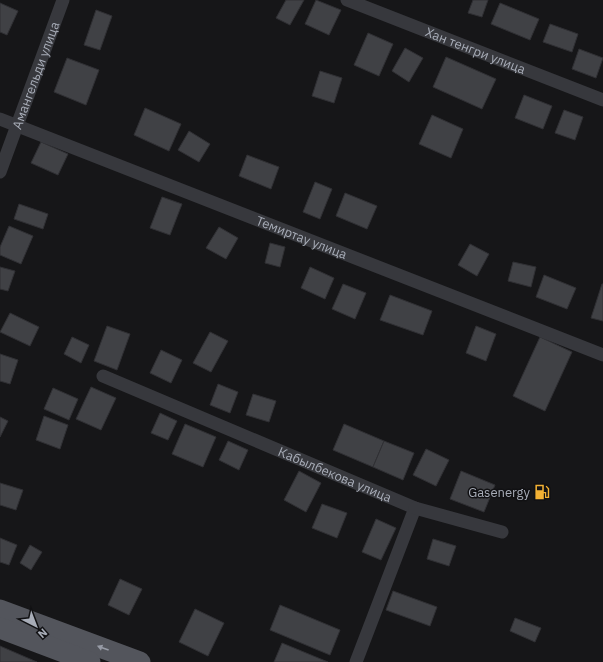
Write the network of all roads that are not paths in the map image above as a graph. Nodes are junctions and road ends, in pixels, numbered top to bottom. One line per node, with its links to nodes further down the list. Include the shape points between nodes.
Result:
1 (63, 0): 5 (street, Амангельди улица)
2 (347, 0): 3 (street, Хан тенгри улица)
3 (603, 100)
4 (0, 119): 5 (street, Темиртау улица)
5 (17, 126): 6 (street, Амангельди улица); 7 (street, Темиртау улица)
6 (0, 172)
7 (603, 355)
8 (103, 376): 9 (street, Кабылбекова улица)
9 (415, 508): 10 (street, Кабылбекова улица); 15 (street)
10 (502, 532)
11 (0, 610): 14 (main road, one-way to 11)
12 (0, 628): 13 (main road)
13 (90, 662)
14 (140, 662)
15 (356, 662)

